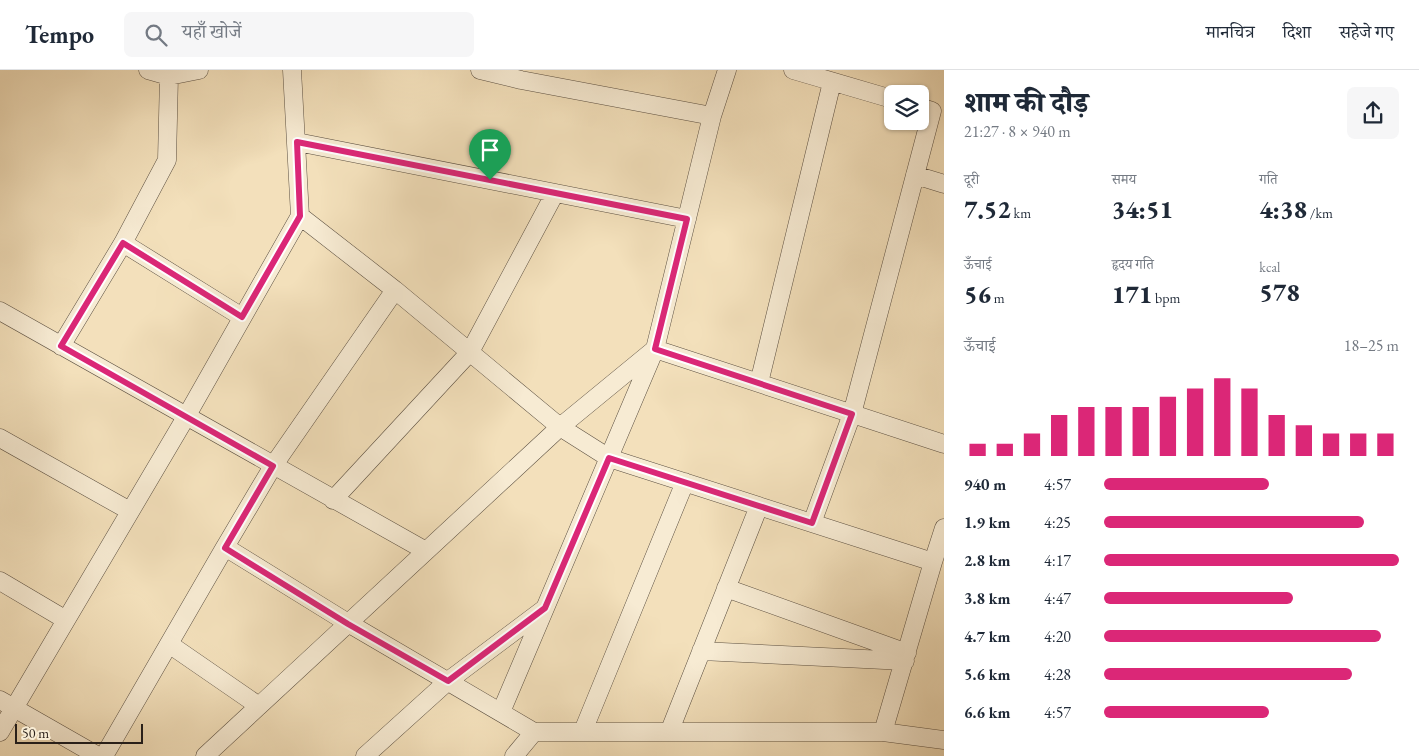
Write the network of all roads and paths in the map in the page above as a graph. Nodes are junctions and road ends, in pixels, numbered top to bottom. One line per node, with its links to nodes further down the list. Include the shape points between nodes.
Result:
1 (148, 70): 7 (street)
2 (199, 70): 7 (street)
3 (292, 70): 12 (street)
4 (480, 70): 11 (street)
5 (727, 70): 11 (street)
6 (793, 70): 8 (street)
7 (169, 76): 18 (street, via 167,160)
8 (832, 82): 9 (street); 25 (street)
9 (884, 97)
10 (932, 111): 13 (street)
11 (712, 116): 17 (street)
12 (297, 142): 15 (street); 16 (street)
13 (915, 175): 14 (street); 26 (street)
14 (944, 184)
15 (555, 193): 17 (street); 24 (street)
16 (300, 216): 19 (street); 21 (street)
17 (687, 219): 23 (street)
18 (123, 243): 21 (street); 22 (street)
19 (395, 290): 24 (street); 32 (street)
20 (0, 312): 22 (street)
21 (242, 317): 27 (street)
22 (61, 346): 27 (street)
23 (655, 349): 25 (street); 28 (street); 31 (street)
24 (470, 352): 28 (street); 34 (street)
25 (759, 383): 26 (street)
26 (852, 414): 30 (street); 37 (street)
27 (186, 417): 32 (street); 36 (street)
28 (560, 427): 31 (street); 40 (street)
29 (0, 438): 36 (street)
30 (944, 444)
31 (609, 458): 33 (street); 44 (street)
32 (273, 466): 34 (street); 39 (street)
33 (685, 482): 35 (street); 57 (street)
34 (333, 500): 40 (street)
35 (758, 506): 37 (street); 43 (street)
36 (130, 511): 45 (street)
37 (812, 523): 41 (street)
38 (944, 528): 41 (street)
39 (225, 548): 46 (street); 47 (street)
40 (426, 551): 46 (street)
41 (933, 562): 49 (street)
42 (0, 581): 45 (street)
43 (726, 588): 48 (street); 49 (street)
44 (545, 608): 50 (street); 53 (street)
45 (66, 620): 51 (street)
46 (348, 624): 50 (street); 52 (street)
47 (169, 644): 52 (street); 61 (street)
48 (701, 651): 49 (street); 54 (street)
49 (906, 657): 58 (street)
50 (448, 681): 53 (street); 63 (street)
51 (7, 703): 55 (street); 60 (street)
52 (259, 706): 62 (street)
53 (501, 712): 56 (street)
54 (670, 730): 57 (street); 58 (street)
55 (0, 732)
56 (534, 732): 57 (street); 64 (street)
57 (583, 732)
58 (883, 732): 59 (street)
59 (944, 740)
60 (98, 756)
61 (104, 756)
62 (205, 756)
63 (366, 756)
64 (514, 756)

